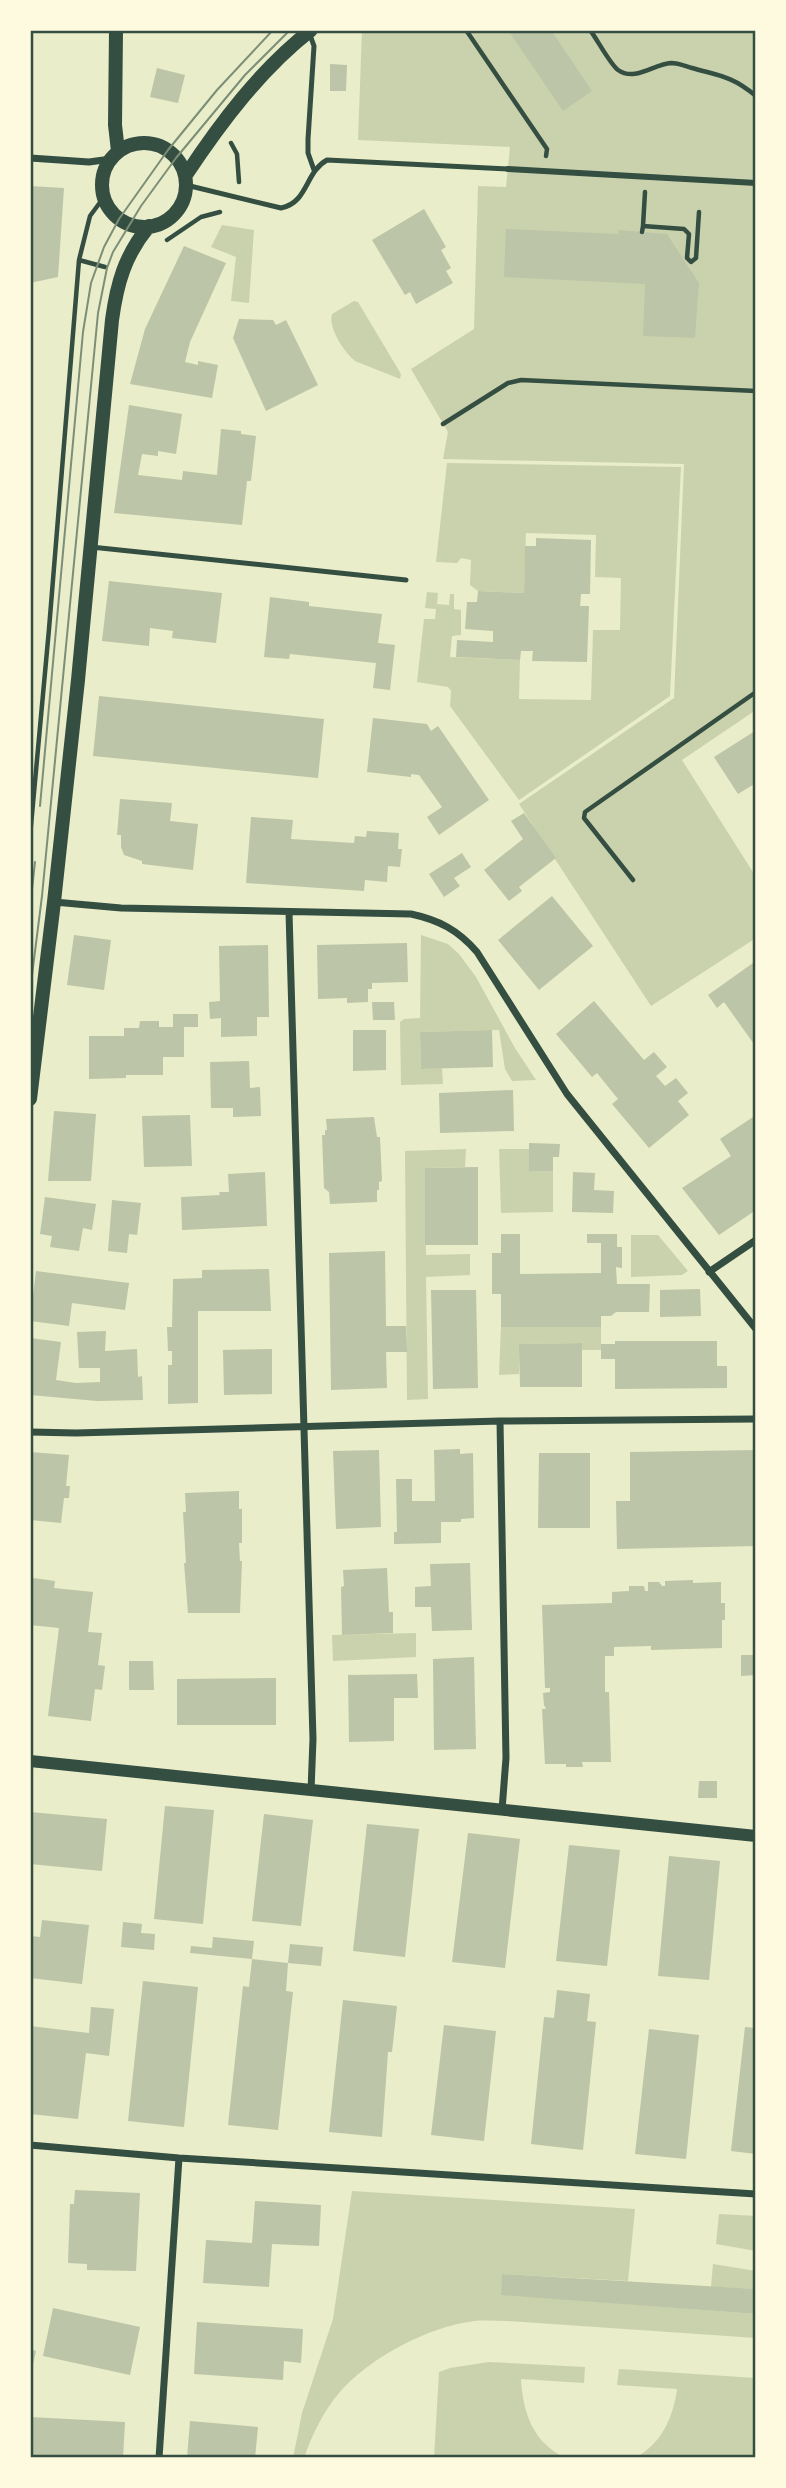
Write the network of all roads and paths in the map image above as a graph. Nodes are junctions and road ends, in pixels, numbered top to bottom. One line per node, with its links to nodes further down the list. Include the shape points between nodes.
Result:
1 (116, 30): 7 (main road)
2 (466, 30): 11 (path, via 547,149)
3 (590, 30): 5 (path, via 618,70 631,74 669,63 683,65 724,75)
4 (310, 31): 10 (lane, via 314,46 308,153); 12 (main road, via 256,82)
5 (756, 96)
6 (231, 144): 13 (path, via 237,154)
7 (115, 155): 8 (street, via 89,162); 12 (main road, via 139,143 162,146 180,162); 15 (main road, via 103,176)
8 (30, 158)
9 (508, 169): 10 (lane, via 327,160); 11 (street)
10 (314, 170): 12 (lane, via 301,197 281,208)
11 (545, 171): 14 (street)
12 (186, 180): 19 (main road, via 185,196 174,214)
13 (239, 183)
14 (756, 183)
15 (104, 197): 19 (main road, via 119,219); 26 (path, via 90,216 80,260)
16 (644, 209): 18 (path, via 643,229 684,229 689,234 687,258 691,262 696,258)
17 (228, 212): 20 (path, via 201,217)
18 (699, 212)
19 (149, 226): 23 (main road, via 125,261 116,290)
20 (160, 246)
21 (756, 391): 22 (path, via 521,380 508,383)
22 (443, 424)
23 (91, 547): 24 (lane); 28 (main road)
24 (406, 580)
25 (756, 692): 27 (path, via 585,812 583,818)
26 (30, 836)
27 (633, 880)
28 (54, 902): 29 (street); 30 (main road)
29 (289, 912): 32 (street, via 411,914 456,930 477,951 567,1094); 36 (street)
30 (30, 1099)
31 (756, 1240): 32 (street)
32 (709, 1272): 33 (street)
33 (756, 1329)
34 (756, 1419): 35 (street)
35 (500, 1421): 36 (street); 40 (street, via 506,1758)
36 (303, 1425): 37 (street); 39 (street)
37 (30, 1432)
38 (30, 1761): 39 (street)
39 (312, 1791): 40 (street)
40 (502, 1810): 41 (street)
41 (756, 1836)
42 (30, 2145): 43 (street)
43 (179, 2158): 44 (street); 45 (street)
44 (756, 2194)
45 (159, 2458)

